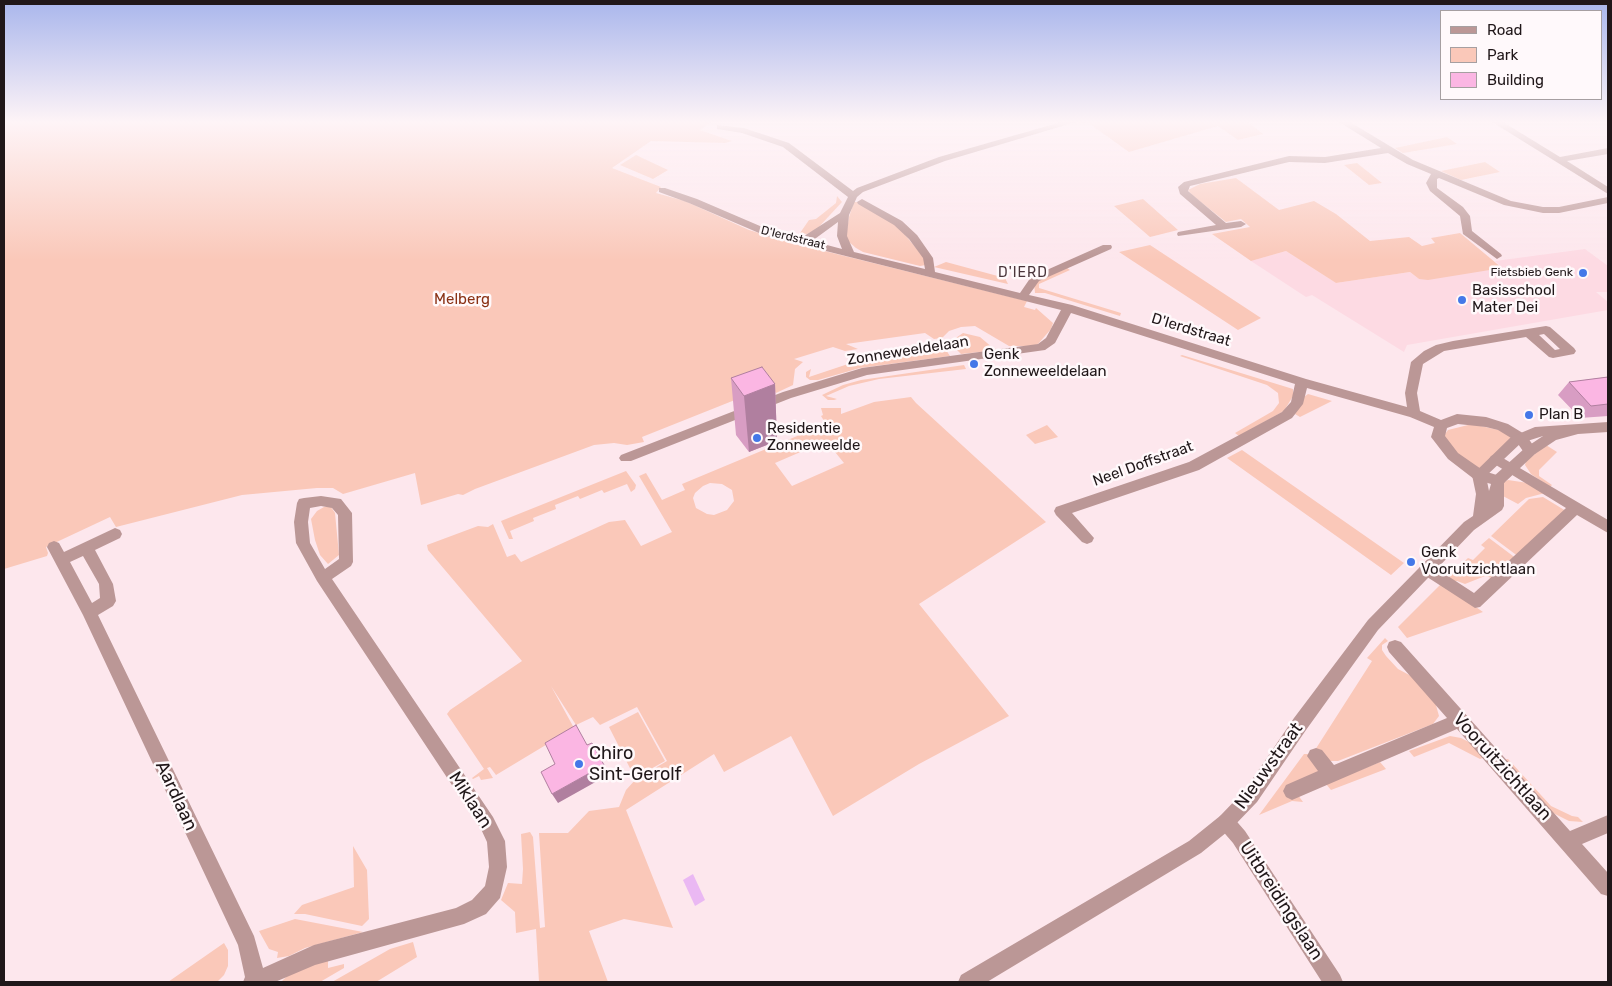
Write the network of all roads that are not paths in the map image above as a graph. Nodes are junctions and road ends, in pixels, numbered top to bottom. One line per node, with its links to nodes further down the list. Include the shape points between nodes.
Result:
1 (817, 168): 9 (street)
2 (915, 168): 9 (street, via 860,190)
3 (1252, 168): 13 (street, via 1183,187 1183,192)
4 (1426, 168): 6 (street)
5 (1572, 168): 8 (street)
6 (1438, 174): 10 (street, via 1493,198 1528,208 1559,210); 18 (street, via 1431,183 1433,189 1459,208 1465,216 1467,232)
7 (662, 190): 15 (street, D'Ierdstraat, via 693,200 749,226)
8 (1608, 190)
9 (858, 199): 11 (street); 19 (street, via 898,223 913,237 928,258)
10 (1608, 200)
11 (844, 215): 15 (street); 17 (street, via 842,236)
12 (1242, 224): 13 (street)
13 (1224, 227): 14 (street)
14 (1182, 234)
15 (804, 241): 17 (street, D'Ierdstraat)
16 (1107, 247): 20 (street, via 1035,279)
17 (849, 252): 19 (street, D'Ierdstraat)
18 (1497, 256)
19 (930, 272): 20 (street, D'Ierdstraat)
20 (1023, 296): 21 (street, D'Ierdstraat)
21 (1068, 308): 23 (street, D'Ierdstraat); 30 (street, Zonneweeldelaan, via 1051,340 1041,347 858,373 787,395)
22 (1529, 333): 24 (street, via 1453,345 1428,354 1417,362 1413,373)
23 (1302, 382): 24 (street, D'Ierdstraat); 39 (street, Neel Doffstraat, via 1296,404 1287,415 1194,466 1061,511)
24 (1414, 414): 25 (street, D'Ierdstraat)
25 (1441, 425): 28 (street, via 1457,419 1472,420 1503,427); 33 (street, via 1438,436 1446,448)
26 (1608, 427): 27 (street)
27 (1575, 430): 28 (street, via 1535,432); 29 (street, via 1550,437)
28 (1521, 438): 29 (street); 31 (street)
29 (1530, 451): 32 (street)
30 (626, 458)
31 (1496, 459): 32 (street); 33 (street)
32 (1512, 468): 34 (street); 35 (street)
33 (1479, 475): 34 (street); 36 (street, via 1483,494)
34 (1498, 481): 36 (street, Nieuwstraat, via 1497,506)
35 (1576, 508): 37 (street); 41 (street, via 1475,602)
36 (1480, 517): 41 (street, Nieuwstraat)
37 (1608, 527)
38 (115, 534): 40 (street, Aardlaan)
39 (1087, 538)
40 (86, 548): 43 (street, via 106,584 108,601); 43 (street, Aardlaan, via 58,553)
41 (1426, 569): 49 (street, Nieuwstraat, via 1373,625 1251,796)
42 (322, 577): 42 (street, Miklaan, via 346,562 345,513 336,503 321,500 304,503 301,522 303,543); 53 (street, Miklaan, via 487,823 496,841 498,867 493,891 479,908 314,956)
43 (89, 612): 53 (street, Aardlaan, via 246,943)
44 (1395, 646): 45 (street, Vooruitzichtlaan)
45 (1460, 720): 47 (street); 51 (street, Vooruitzichtlaan)
46 (1316, 756): 47 (street)
47 (1331, 774): 48 (street)
48 (1292, 791)
49 (1226, 822): 54 (street, Nieuwstraat, via 1195,846); 55 (street, Uitbreidingslaan, via 1240,838)
50 (1608, 824): 51 (street)
51 (1568, 841): 52 (street, Vooruitzichtlaan)
52 (1608, 887)
53 (255, 982)
54 (968, 982)
55 (1333, 982)

